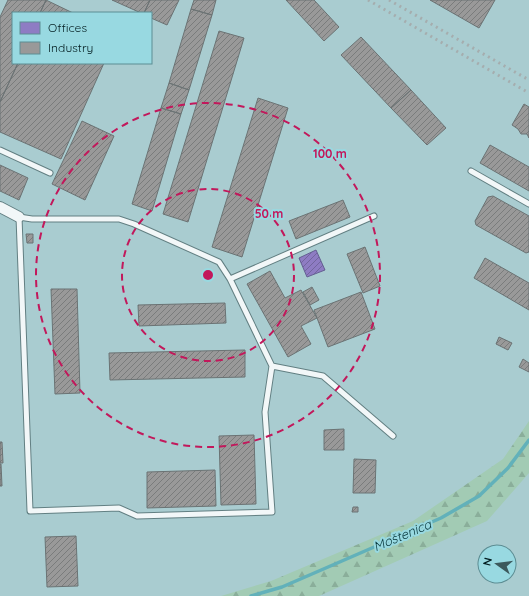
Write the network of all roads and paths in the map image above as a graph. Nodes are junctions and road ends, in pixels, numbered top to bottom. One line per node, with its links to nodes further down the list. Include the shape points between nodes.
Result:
1 (0, 150): 3 (lane)
2 (472, 171): 4 (lane)
3 (50, 173)
4 (529, 204)
5 (0, 207): 7 (street)
6 (374, 216): 8 (lane)
7 (19, 217): 8 (lane, via 118,220 134,224 219,262); 9 (lane, via 30,512 119,508 137,516 272,512 265,412)
8 (230, 279): 9 (lane)
9 (272, 366): 10 (lane, via 323,376)
10 (393, 436)

